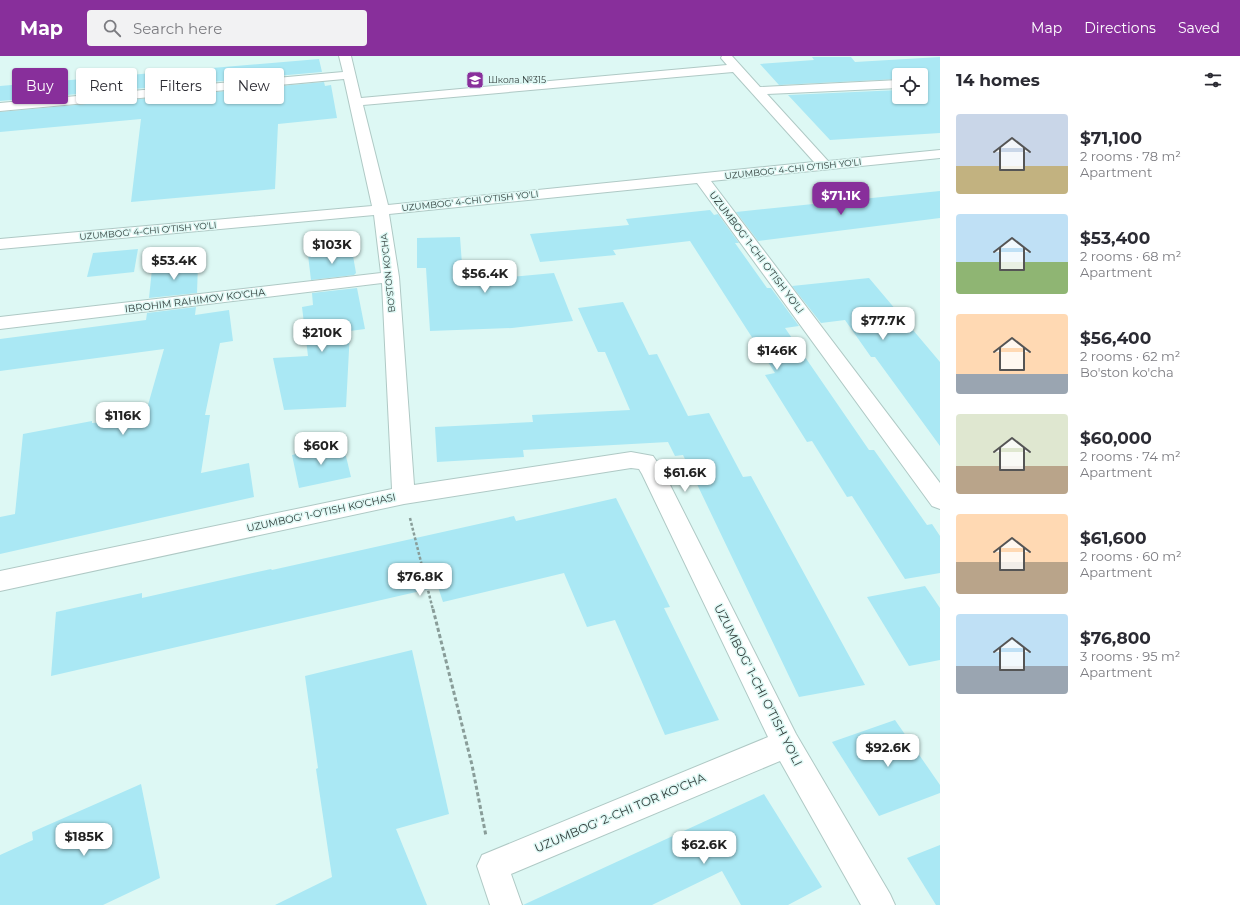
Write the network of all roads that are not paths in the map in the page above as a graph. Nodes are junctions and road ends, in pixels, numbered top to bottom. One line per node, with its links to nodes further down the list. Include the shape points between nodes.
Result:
1 (344, 56): 4 (street, BO'STON KO'CHA)
2 (725, 56): 3 (street)
3 (735, 68): 6 (street); 7 (street)
4 (350, 75): 7 (street, BO'STON KO'CHA); 8 (street)
5 (892, 84): 6 (street)
6 (756, 91): 10 (street)
7 (357, 102): 12 (street, BO'STON KO'CHA)
8 (0, 107)
9 (940, 154): 10 (street, UZUMBOG' 4-CHI O'TISH YO'LI)
10 (824, 165): 11 (street, UZUMBOG' 4-CHI O'TISH YO'LI)
11 (702, 179): 12 (street, UZUMBOG' 4-CHI O'TISH YO'LI); 18 (street, UZUMBOG' 1-CHI O'TISH YO'LI)
12 (381, 210): 13 (street, UZUMBOG' 4-CHI O'TISH YO'LI); 14 (street, BO'STON KO'CHA)
13 (0, 244)
14 (390, 277): 15 (street, IBROHIM RAHIMOV KO'CHA); 17 (street, BO'STON KO'CHA)
15 (0, 324)
16 (645, 462): 17 (street, UZUMBOG' 1-O'TISH KO'CHASI, via 631,460); 20 (street, UZUMBOG' 1-CHI O'TISH YO'LI, via 651,469)
17 (404, 495): 19 (street, UZUMBOG' 1-O'TISH KO'CHASI)
18 (940, 500)
19 (0, 581)
20 (786, 744): 21 (street, UZUMBOG' 2-CHI TOR KO'CHA, via 493,866); 22 (street, UZUMBOG' 1-CHI O'TISH YO'LI)
21 (506, 905)
22 (879, 905)

